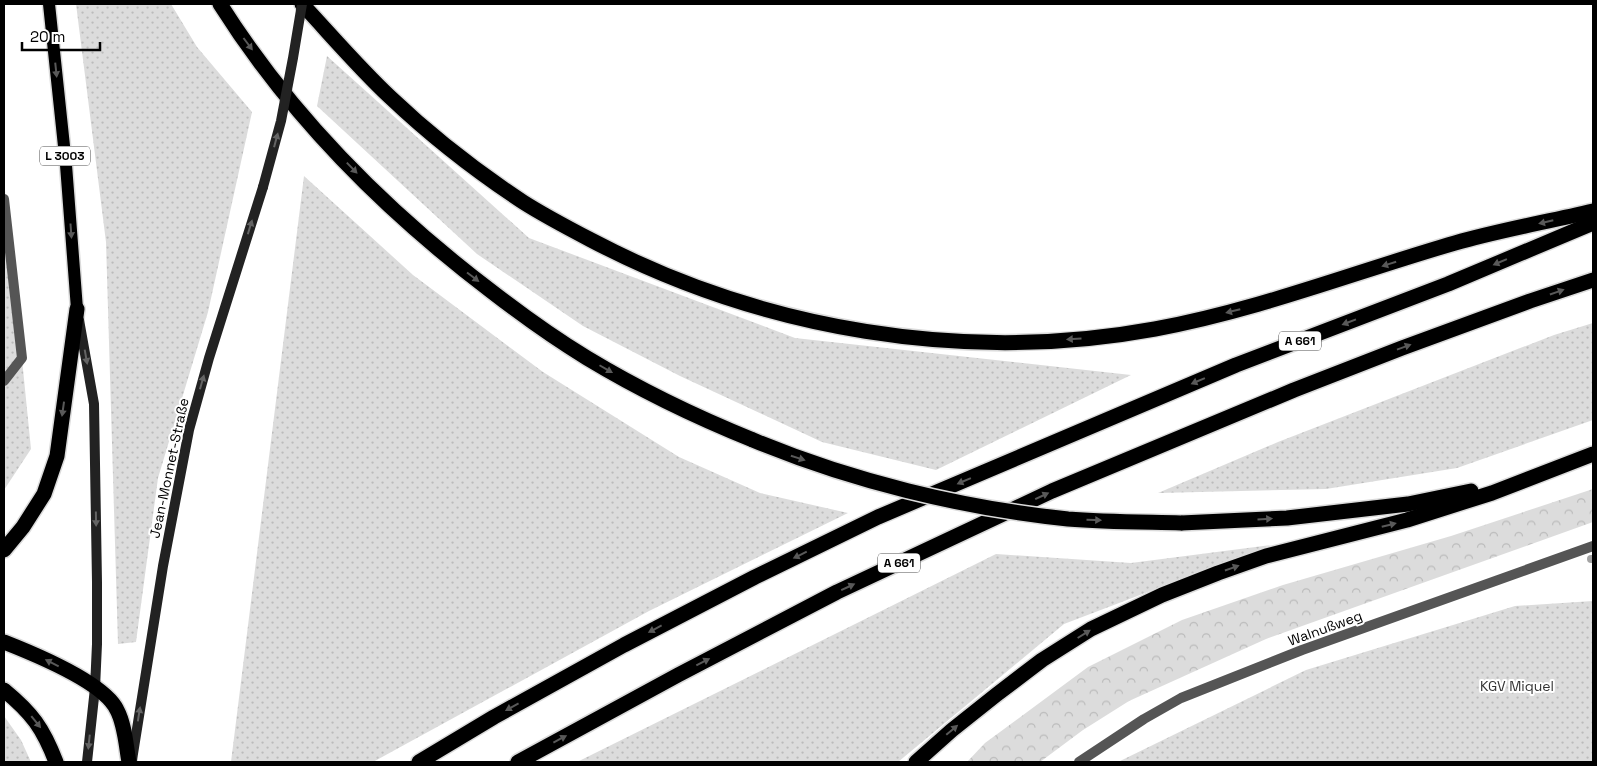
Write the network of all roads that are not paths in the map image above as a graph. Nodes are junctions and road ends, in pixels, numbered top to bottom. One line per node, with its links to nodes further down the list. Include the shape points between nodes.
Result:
1 (49, 4): 8 (main road, L 3003, one-way to 8)
2 (220, 4): 11 (highway, one-way to 11, bridge, via 285,93 334,149 381,198 462,268 587,358 707,421 787,454 906,491 1017,513 1181,524 1287,518 1408,504 1494,486)
3 (302, 4): 5 (highway, one-way to 3, via 1458,242 1252,307 1153,329 1091,338 1014,342 909,338 811,321 750,306 686,284 620,256 577,233 527,204 440,141 389,96); 19 (main road, Jean-Monnet-Straße, one-way to 3, bridge, via 189,430 281,121)
4 (4, 199): 9 (lane, via 22,358)
5 (1593, 211)
6 (1593, 223): 20 (highway, A 661, one-way to 20, via 1448,284 1236,365 878,517 624,645)
7 (1593, 280): 21 (highway, A 661, one-way to 7, via 837,592 1052,491 1294,390)
8 (77, 309): 13 (highway, one-way to 13, via 57,456 44,494); 15 (main road, L 3003, one-way to 15, via 94,404 98,582)
9 (4, 381)
10 (1593, 454): 11 (highway)
11 (1567, 465): 22 (highway, one-way to 11, via 1042,660 1091,629 1162,595 1266,556 1407,520)
12 (1593, 546): 23 (lane, Walnußweg, via 1302,650 1181,698)
13 (4, 550)
14 (4, 642): 15 (highway, one-way to 14, via 37,655)
15 (94, 688): 18 (main road, L 3003, one-way to 18); 19 (highway, via 116,708)
16 (4, 690): 17 (highway, one-way to 17, via 40,726)
17 (56, 762)
18 (86, 762)
19 (130, 762)
20 (419, 762)
21 (518, 762)
22 (916, 762)
23 (1079, 762)

